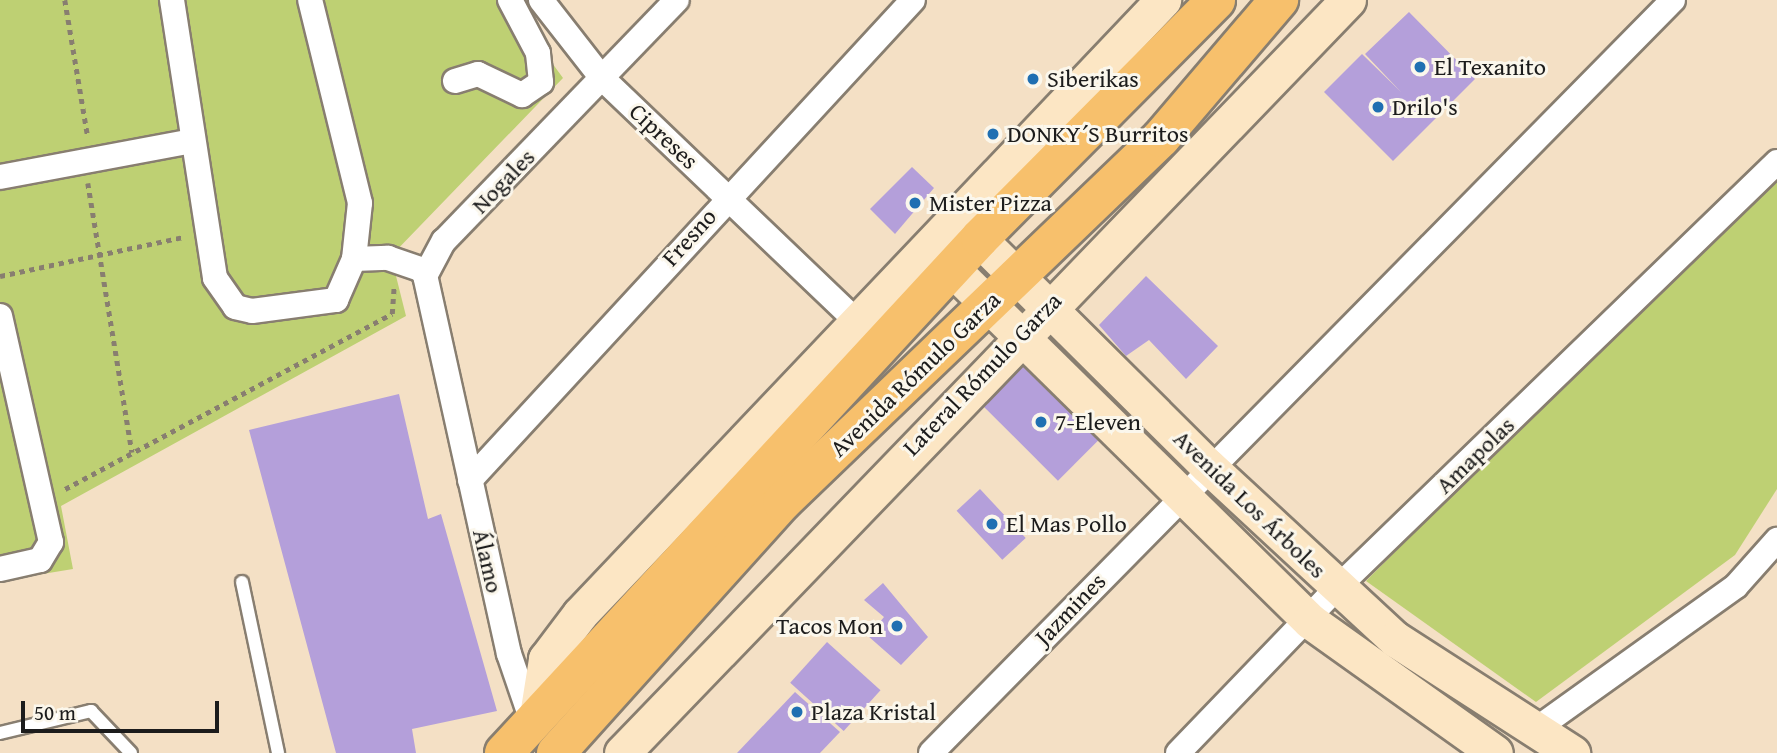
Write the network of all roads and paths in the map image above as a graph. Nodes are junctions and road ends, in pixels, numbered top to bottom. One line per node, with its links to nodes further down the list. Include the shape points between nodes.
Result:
1 (65, 0): 16 (path)
2 (172, 0): 15 (street)
3 (310, 0): 25 (street, via 360,203)
4 (510, 0): 14 (street, via 538,53 541,82 522,95 478,74)
5 (541, 0): 13 (street, Cipreses)
6 (677, 0): 13 (street, Nogales)
7 (914, 0): 19 (street, Fresno)
8 (1163, 0): 20 (street)
9 (1216, 0): 20 (main road, Avenida Rómulo Garza)
10 (1279, 0): 27 (main road, Avenida Rómulo Garza, via 1161,138)
11 (1348, 0): 30 (street, Lateral Rómulo Garza)
12 (1673, 0): 35 (street, Jazmines)
13 (603, 78): 19 (street, Cipreses); 26 (street, Nogales, via 444,241)
14 (455, 80)
15 (192, 141): 16 (street); 21 (street)
16 (88, 159): 18 (street); 22 (path)
17 (1777, 162): 42 (street, Amapolas)
18 (0, 177)
19 (727, 195): 32 (street, Cipreses); 36 (street, Fresno)
20 (969, 228): 23 (main road, Avenida Rómulo Garza); 27 (street, Avenida Los Árboles)
21 (205, 232): 22 (path); 25 (street, via 222,295 251,311 336,300)
22 (99, 253): 28 (path); 34 (path)
23 (942, 257): 29 (street, Avenida Los Árboles); 32 (street); 44 (main road, Avenida Rómulo Garza)
24 (388, 258): 25 (street); 26 (street); 34 (path, via 397,304 391,314)
25 (354, 259)
26 (426, 271): 36 (street, Álamo)
27 (1018, 275): 29 (main road, Avenida Rómulo Garza); 30 (street, Avenida Los Árboles)
28 (0, 276)
29 (990, 303): 33 (street, Avenida Los Árboles); 50 (main road, Avenida Rómulo Garza, via 782,502)
30 (1047, 305): 33 (street, Lateral Rómulo Garza); 35 (street, Avenida Los Árboles)
31 (0, 316): 38 (street)
32 (857, 322): 44 (street, via 551,649)
33 (1021, 333): 37 (street, Avenida Los Árboles); 51 (street, Lateral Rómulo Garza)
34 (132, 452): 38 (path)
35 (1208, 466): 37 (street, Jazmines); 42 (street, Avenida Los Árboles)
36 (470, 480): 44 (street, Álamo, via 512,667)
37 (1180, 494): 43 (street, Avenida Los Árboles); 52 (street, Jazmines)
38 (46, 499): 40 (street, via 48,553)
39 (1777, 540): 45 (street, via 1736,586)
40 (0, 569)
41 (242, 582): 48 (lane)
42 (1338, 587): 43 (street, Amapolas); 45 (street, Avenida Los Árboles, via 1395,639)
43 (1310, 621): 53 (street, Amapolas); 54 (street, Avenida Los Árboles)
44 (535, 718): 49 (main road, Avenida Rómulo Garza)
45 (1535, 730): 55 (street, Avenida Los Árboles)
46 (0, 733): 47 (lane, via 91,711)
47 (131, 753)
48 (278, 753)
49 (503, 753)
50 (556, 753)
51 (624, 753)
52 (931, 753)
53 (1178, 753)
54 (1495, 753)
55 (1572, 753)

